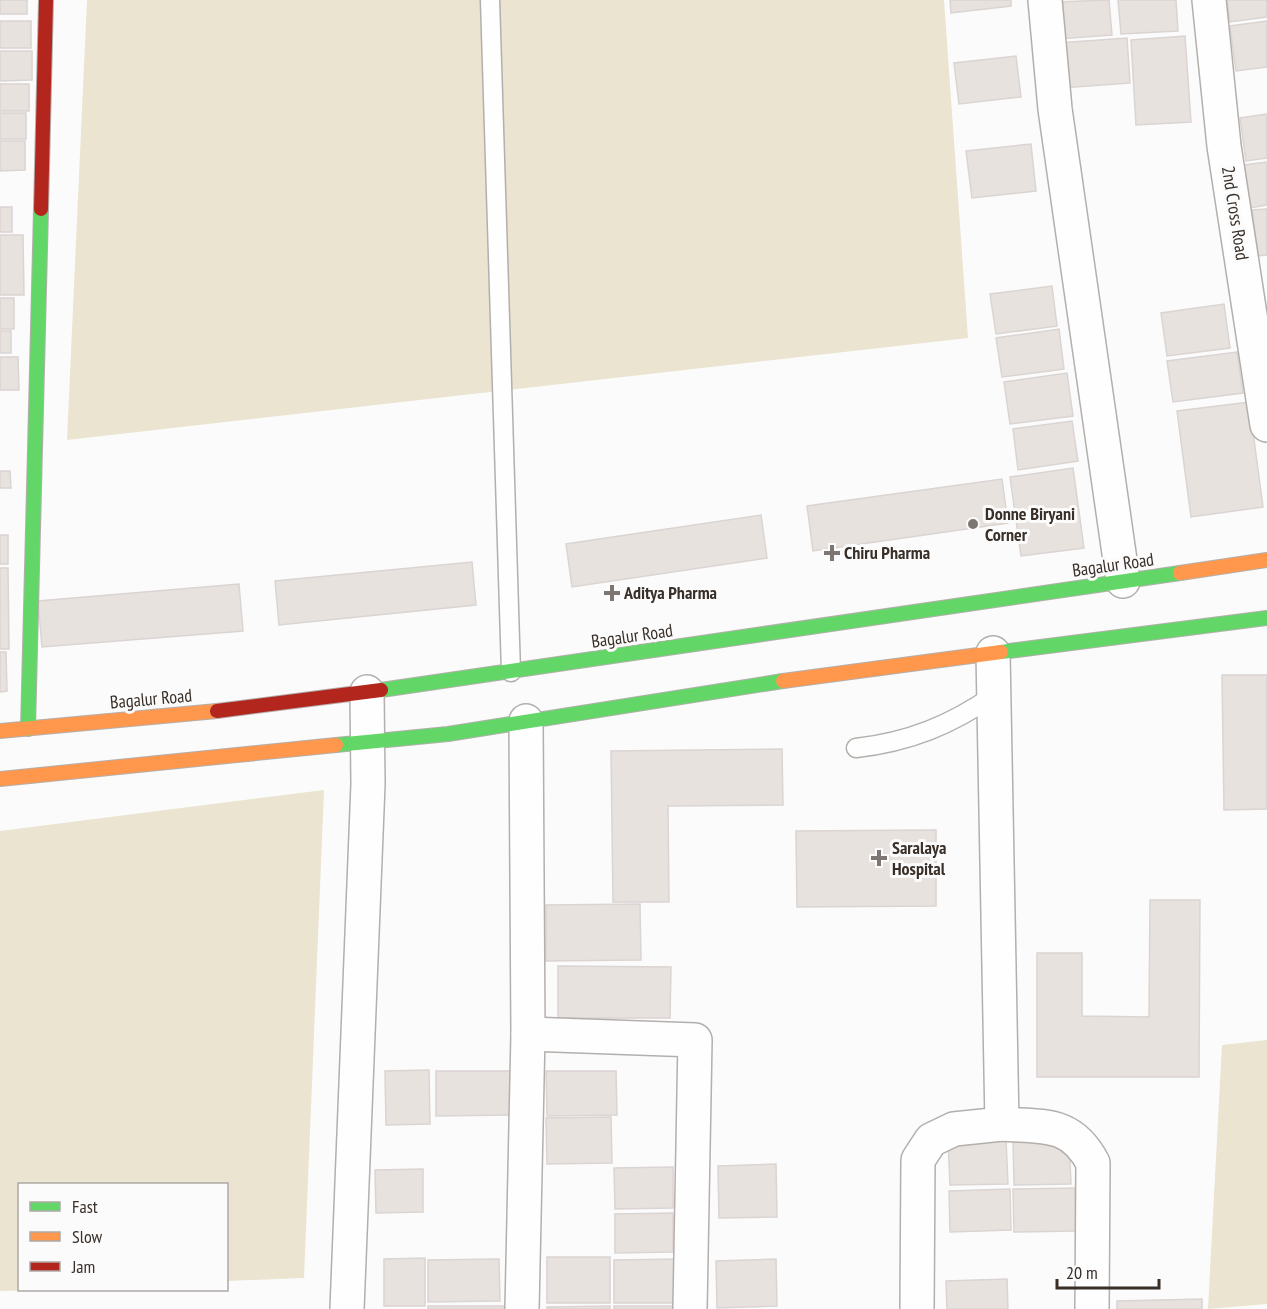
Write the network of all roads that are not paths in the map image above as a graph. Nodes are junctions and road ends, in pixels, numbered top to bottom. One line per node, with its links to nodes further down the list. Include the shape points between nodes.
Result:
1 (45, 0): 14 (main road)
2 (490, 0): 10 (lane)
3 (1046, 0): 7 (street, via 1055,109)
4 (1209, 0): 5 (street, 2nd Cross Road, via 1224,146)
5 (1267, 425)
6 (1267, 560): 7 (main road, Bagalur Road)
7 (1122, 581): 10 (main road, Bagalur Road)
8 (1267, 618): 9 (main road)
9 (993, 653): 12 (street); 13 (main road, via 807,677)
10 (511, 672): 11 (main road, Bagalur Road)
11 (367, 692): 14 (main road, Bagalur Road, via 262,707); 16 (street)
12 (994, 695): 17 (lane, via 940,728 916,737); 20 (street)
13 (526, 721): 16 (main road); 19 (street)
14 (28, 729): 15 (main road, Bagalur Road)
15 (0, 731)
16 (366, 742): 18 (main road); 21 (street, via 368,784)
17 (856, 748)
18 (0, 779)
19 (528, 1034): 22 (street); 23 (street, via 695,1040)
20 (1002, 1124): 24 (street, via 954,1129 931,1140 918,1160); 25 (street, via 1055,1127 1083,1143 1093,1163)
21 (347, 1309)
22 (522, 1309)
23 (690, 1309)
24 (917, 1309)
25 (1092, 1309)

